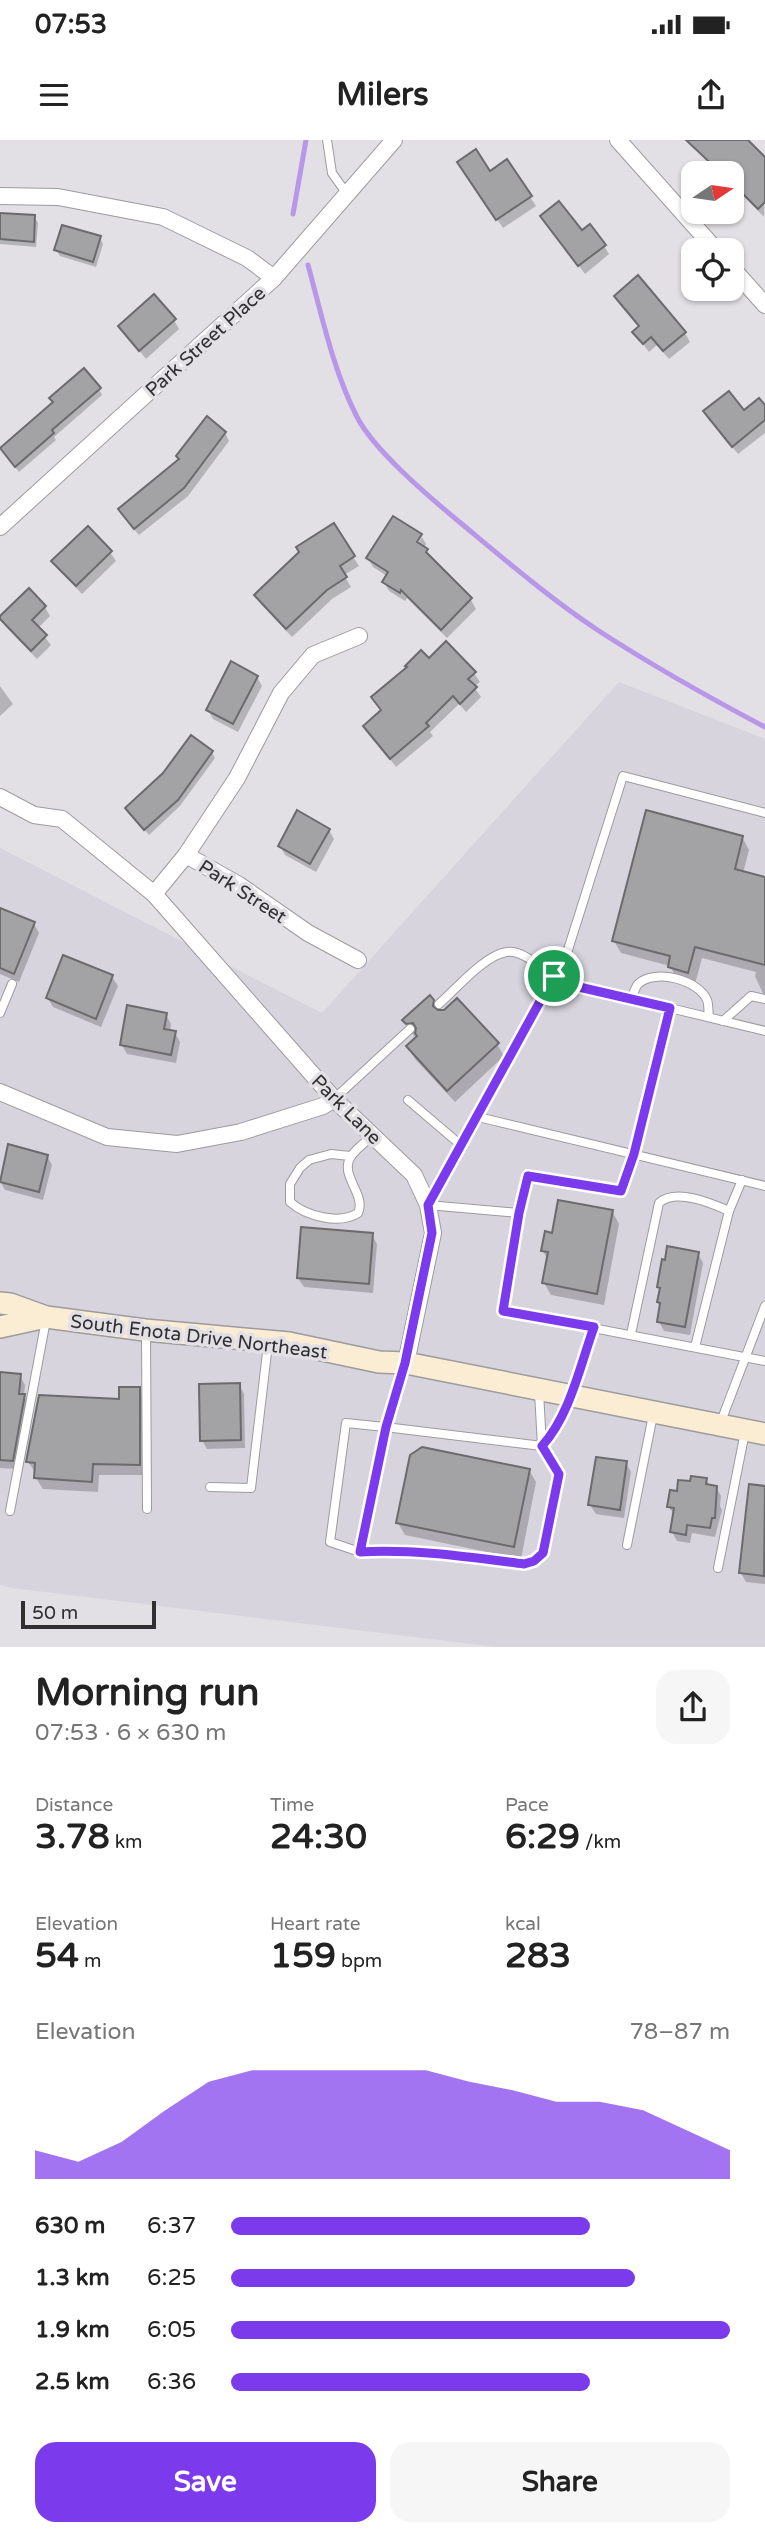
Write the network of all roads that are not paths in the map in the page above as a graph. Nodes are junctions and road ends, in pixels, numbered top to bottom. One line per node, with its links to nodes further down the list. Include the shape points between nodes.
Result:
1 (327, 140): 4 (lane, via 332,173)
2 (394, 140): 4 (street, Park Street Place)
3 (618, 140): 6 (street)
4 (347, 194): 7 (street, Park Street Place)
5 (0, 196): 7 (street, via 58,197 163,217 247,258)
6 (705, 238)
7 (274, 278): 10 (street, Park Street Place)
8 (744, 281): 9 (street)
9 (765, 305)
10 (0, 527)
11 (359, 636): 14 (street, via 313,655 281,693 237,778)
12 (0, 797): 15 (street, via 34,814 62,819)
13 (765, 813): 17 (lane, via 623,776 566,956)
14 (186, 855): 15 (street, Park Street); 16 (street, Park Street)
15 (154, 894): 29 (street, Park Lane)
16 (358, 960)
17 (554, 976): 19 (lane); 21 (lane, via 519,954 507,952 490,958); 31 (lane)
18 (12, 984): 23 (lane)
19 (631, 999): 22 (lane); 24 (lane, via 638,985 652,977 679,980 695,986 707,999)
20 (765, 999): 25 (lane, via 751,996)
21 (439, 1004)
22 (670, 1008): 24 (lane); 34 (lane)
23 (0, 1013)
24 (709, 1017): 25 (lane)
25 (723, 1021): 27 (lane)
26 (410, 1029): 29 (lane)
27 (765, 1031)
28 (0, 1092): 29 (street, via 107,1137 177,1144 241,1132)
29 (334, 1099): 32 (street, Park Lane)
30 (408, 1100): 33 (lane)
31 (478, 1117): 33 (lane); 34 (lane)
32 (372, 1136): 35 (lane); 38 (street, Park Lane, via 414,1175)
33 (462, 1146): 38 (lane)
34 (634, 1154): 36 (lane); 40 (lane, via 621,1191 528,1176)
35 (350, 1156): 35 (lane, via 331,1154 309,1160 290,1184 290,1202 315,1215 341,1219 358,1213 360,1202 347,1165)
36 (741, 1180): 37 (lane); 39 (lane)
37 (765, 1186)
38 (428, 1205): 40 (lane); 52 (street, Park Lane, via 432,1233)
39 (729, 1211): 47 (lane, via 673,1196 659,1203); 49 (lane)
40 (519, 1213): 45 (lane, via 503,1311)
41 (0, 1303): 43 (main road)
42 (765, 1306): 50 (lane)
43 (46, 1317): 44 (main road); 46 (main road, South Enota Drive Northeast); 62 (lane)
44 (0, 1327)
45 (594, 1327): 47 (lane); 54 (lane)
46 (145, 1330): 48 (main road, South Enota Drive Northeast); 61 (lane)
47 (631, 1334): 49 (lane)
48 (268, 1341): 52 (main road, South Enota Drive Northeast); 60 (lane, via 251,1488)
49 (695, 1347): 50 (lane)
50 (747, 1357): 51 (lane); 56 (lane)
51 (765, 1361)
52 (405, 1363): 53 (main road, South Enota Drive Northeast); 57 (lane)
53 (539, 1389): 54 (main road, South Enota Drive Northeast); 59 (lane)
54 (570, 1395): 55 (main road, South Enota Drive Northeast); 59 (lane)
55 (653, 1412): 56 (main road, South Enota Drive Northeast); 63 (lane)
56 (720, 1424): 58 (main road, South Enota Drive Northeast)
57 (386, 1427): 59 (lane); 64 (lane); 64 (lane, via 346,1423 330,1542)
58 (755, 1432): 65 (lane)
59 (542, 1446): 64 (lane, via 559,1474 543,1553 534,1561 524,1564 391,1550)
60 (210, 1487)
61 (147, 1509)
62 (10, 1511)
63 (627, 1545)
64 (360, 1552)
65 (718, 1568)

